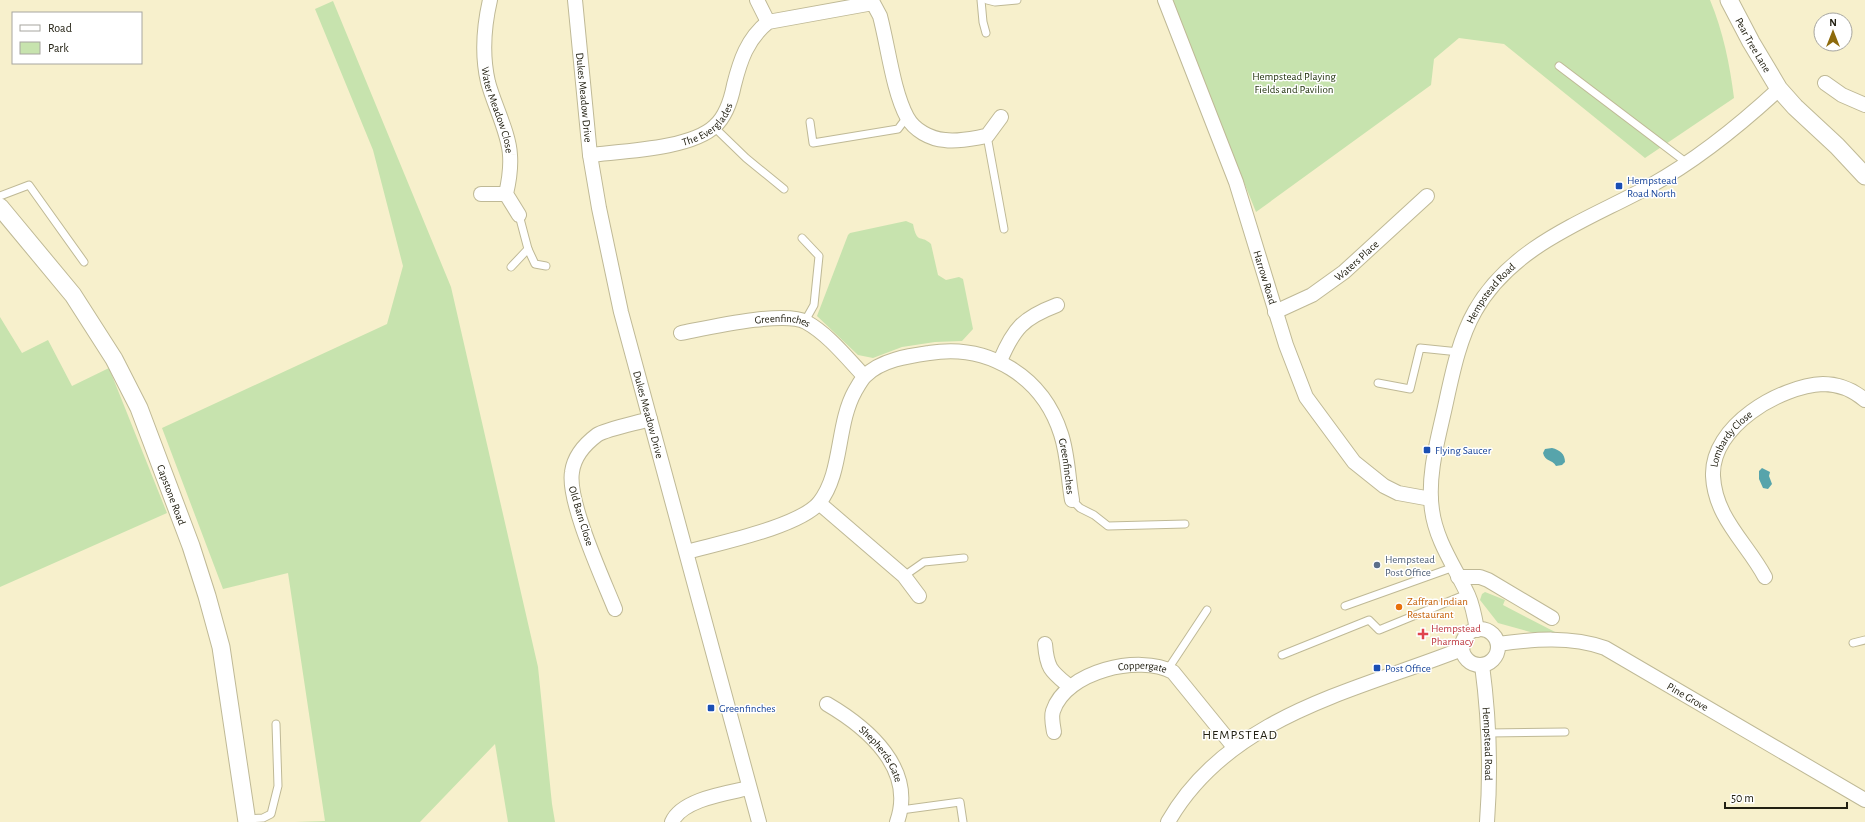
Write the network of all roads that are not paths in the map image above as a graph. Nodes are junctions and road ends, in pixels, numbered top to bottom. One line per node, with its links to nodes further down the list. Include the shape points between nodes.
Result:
1 (490, 0): 26 (street, Water Meadow Close, via 485,53 488,80 510,153 511,166)
2 (575, 0): 21 (street, Dukes Meadow Drive)
3 (757, 0): 10 (street)
4 (981, 0): 11 (lane)
5 (987, 0): 6 (lane)
6 (1017, 0)
7 (1165, 0): 38 (street, Harrow Road, via 1236,182)
8 (1729, 0): 14 (street, Pear Tree Lane)
9 (877, 1): 10 (street); 16 (street)
10 (768, 22): 19 (street, The Everglades, via 760,28 746,48 729,105)
11 (986, 33)
12 (1559, 66): 22 (lane)
13 (1825, 83): 15 (street, via 1842,95)
14 (1779, 89): 22 (street, Hempstead Road, via 1706,151); 23 (street, Pear Tree Lane)
15 (1865, 105)
16 (907, 118): 18 (lane, via 898,129 813,143); 20 (street, via 923,133 944,140)
17 (1001, 118): 20 (street)
18 (810, 122)
19 (714, 127): 21 (street, The Everglades, via 691,139 673,144); 24 (lane)
20 (987, 136): 31 (lane)
21 (590, 155): 46 (street, Dukes Meadow Drive, via 621,312)
22 (1687, 163): 41 (street, Hempstead Road, via 1534,248 1494,284 1474,312)
23 (1865, 176)
24 (784, 189)
25 (481, 194): 26 (street)
26 (506, 194): 30 (street)
27 (0, 196): 34 (lane, via 29,184)
28 (1427, 196): 38 (street, Waters Place, via 1344,272 1312,294)
29 (0, 207): 81 (street, Capstone Road, via 73,294 114,359 139,408 208,596 221,647)
30 (519, 215): 33 (lane)
31 (1004, 229)
32 (802, 238): 39 (lane, via 819,256 814,305)
33 (528, 249): 35 (lane, via 535,264); 36 (lane)
34 (84, 262)
35 (546, 266)
36 (511, 267)
37 (1057, 305): 42 (street, via 1028,318 1008,342)
38 (1275, 312): 47 (street, Harrow Road, via 1306,398 1354,462 1384,486 1398,492)
39 (805, 321): 40 (street, Greenfinches, via 795,318 771,318); 43 (street, Greenfinches)
40 (681, 333)
41 (1459, 352): 44 (lane, via 1420,348 1410,389); 47 (street, Hempstead Road, via 1440,427)
42 (1000, 361): 43 (street, Greenfinches, via 967,352 933,352 892,360); 48 (street, Greenfinches, via 1026,380 1049,406 1062,436)
43 (864, 376): 49 (street, Greenfinches, via 851,398 842,426 835,467)
44 (1378, 382)
45 (1865, 400): 55 (street, Lombardy Close, via 1856,393 1836,386 1811,386 1794,390 1767,402 1740,421 1727,435 1716,459 1714,487 1729,525)
46 (650, 419): 51 (street, Dukes Meadow Drive); 59 (street, Old Barn Close, via 598,434 579,453 572,471 572,490 578,512)
47 (1431, 499): 53 (street, Hempstead Road, via 1437,534)
48 (1072, 500): 50 (lane, via 1108,526)
49 (819, 503): 51 (street, Greenfinches, via 796,519 760,532); 54 (street)
50 (1185, 524)
51 (687, 552): 78 (street, Dukes Meadow Drive)
52 (964, 558): 54 (lane, via 924,562)
53 (1456, 572): 56 (street, Hempstead Road); 58 (lane); 61 (street, via 1488,580)
54 (904, 576): 57 (street)
55 (1765, 577)
56 (1467, 594): 62 (street, Hempstead Road); 68 (lane, via 1379,630 1369,620)
57 (918, 596)
58 (1345, 606)
59 (615, 609)
60 (1208, 610): 70 (lane)
61 (1552, 618)
62 (1477, 630): 66 (street, via 1482,629 1492,634); 67 (street, via 1468,634)
63 (1865, 640): 64 (lane)
64 (1853, 643)
65 (1045, 644): 71 (street, via 1046,661 1051,671)
66 (1498, 644): 69 (street, via 1496,655); 79 (street, Pine Grove, via 1566,640 1605,648)
67 (1462, 649): 69 (street, via 1471,663); 77 (street, via 1284,717)
68 (1282, 655)
69 (1482, 665): 76 (street, Hempstead Road)
70 (1168, 668): 71 (street, Coppergate, via 1145,664 1112,669 1088,676); 77 (street, Coppergate, via 1180,678)
71 (1070, 687): 74 (street, Coppergate, via 1053,712)
72 (827, 704): 80 (street, Shepherds Gate, via 846,715 875,739 896,774 902,800)
73 (276, 724): 81 (lane, via 278,786 271,814)
74 (1054, 732)
75 (1566, 732): 76 (lane)
76 (1488, 733): 86 (street, Hempstead Road)
77 (1234, 747): 85 (street, via 1187,793)
78 (750, 788): 82 (street, via 699,801 680,811); 83 (street, Dukes Meadow Drive)
79 (1865, 800)
80 (899, 816): 84 (lane, via 960,802)
81 (247, 821)
82 (672, 822)
83 (759, 822)
84 (963, 822)
85 (1168, 822)
86 (1487, 822)

